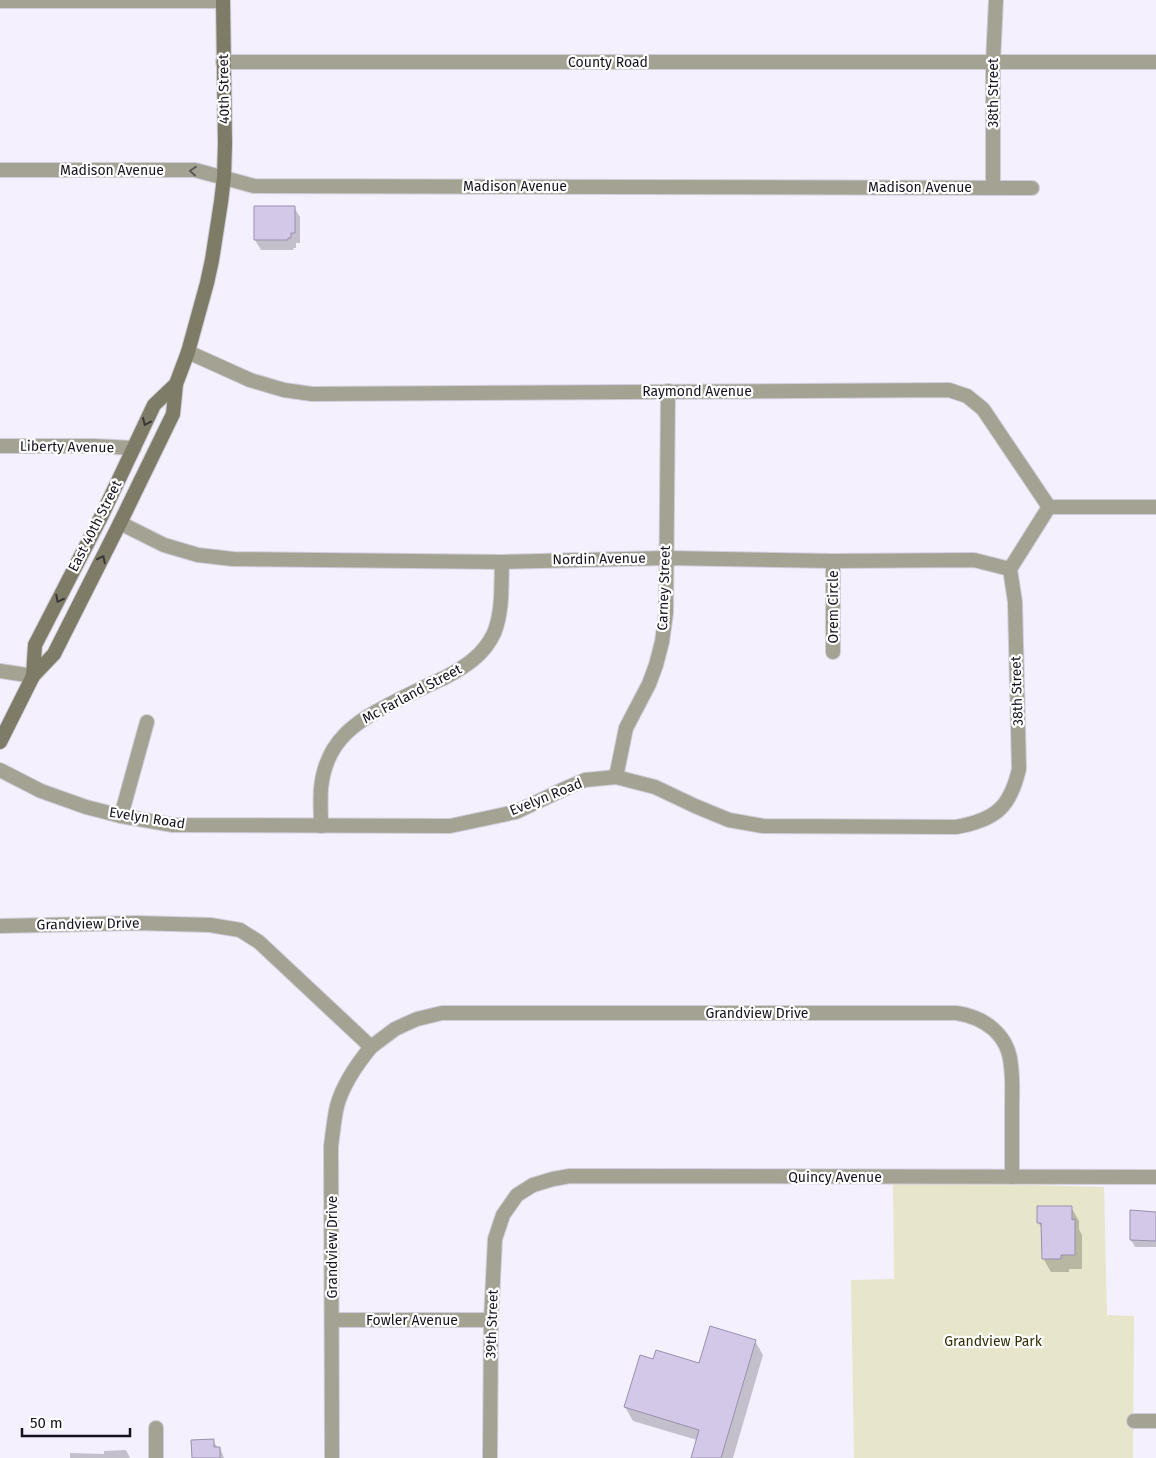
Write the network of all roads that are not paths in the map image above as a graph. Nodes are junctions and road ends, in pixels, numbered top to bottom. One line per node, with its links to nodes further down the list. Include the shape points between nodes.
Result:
1 (0, 0): 2 (street)
2 (152, 0): 4 (street)
3 (996, 0): 6 (street, 38th Street)
4 (223, 1): 5 (main road, 40th Street)
5 (223, 62): 6 (street, County Road); 9 (main road, 40th Street)
6 (993, 62): 7 (street); 10 (street, 38th Street)
7 (1156, 62)
8 (0, 170): 9 (street, Madison Avenue, one-way to 8, via 195,170)
9 (224, 177): 10 (street, Madison Avenue, via 254,186); 12 (main road, East 40th Street, via 212,260)
10 (992, 187): 11 (street, Madison Avenue)
11 (1032, 188)
12 (188, 352): 13 (main road, East 40th Street); 14 (street, Raymond Avenue, via 250,380 312,394)
13 (176, 384): 16 (main road, East 40th Street, one-way to 16, via 154,405); 19 (main road, East 40th Street, via 173,414)
14 (668, 391): 17 (street, Raymond Avenue, via 949,390 967,396 983,409); 20 (street, Carney Street)
15 (0, 446): 16 (street, Liberty Avenue)
16 (134, 448): 26 (main road, East 40th Street, one-way to 26, via 35,645)
17 (1049, 507): 18 (street); 23 (street)
18 (1156, 507)
19 (120, 522): 22 (street, Nordin Avenue, via 164,545 198,555 233,559); 26 (main road, East 40th Street, one-way to 19, via 54,654)
20 (666, 558): 21 (street, Nordin Avenue); 22 (street, Nordin Avenue); 30 (street, Carney Street, via 666,613 662,642 649,684 626,728)
21 (833, 561): 23 (street, Nordin Avenue, via 974,560); 24 (street, Orem Circle)
22 (502, 562): 33 (street, Mc Farland Street, via 498,620 485,648 457,671 370,714 345,733 336,744 324,771)
23 (1010, 569): 31 (street, 38th Street, via 1015,602 1019,769 1016,784)
24 (833, 652)
25 (0, 671): 26 (street)
26 (33, 676): 28 (main road, East 40th Street)
27 (146, 722): 32 (street)
28 (0, 742)
29 (0, 770): 32 (street, Evelyn Road, via 42,791)
30 (616, 777): 31 (street, Evelyn Road, via 655,787 729,820 763,826 956,827 987,819); 33 (street, Evelyn Road, via 585,780 516,812 450,826)
31 (1000, 810)
32 (121, 816): 33 (street, Evelyn Road, via 172,825)
33 (321, 826)
34 (0, 926): 35 (street, Grandview Drive, via 136,923 210,925 240,930 259,942)
35 (371, 1047): 36 (street, Grandview Drive, via 394,1029 417,1019 442,1014 969,1015 994,1029 1005,1044 1011,1064); 39 (street, Grandview Drive, via 345,1086 333,1124)
36 (1012, 1177): 37 (street, Quincy Avenue); 38 (street, Quincy Avenue, via 570,1176 533,1185)
37 (1156, 1177)
38 (517, 1195): 40 (street, 39th Street, via 503,1215 495,1240)
39 (333, 1320): 40 (street, Fowler Avenue); 45 (street, Grandview Drive)
40 (491, 1320): 46 (street, 39th Street)
41 (1134, 1421): 42 (street)
42 (1156, 1421)
43 (156, 1428): 44 (street)
44 (156, 1458)
45 (332, 1458)
46 (490, 1458)

